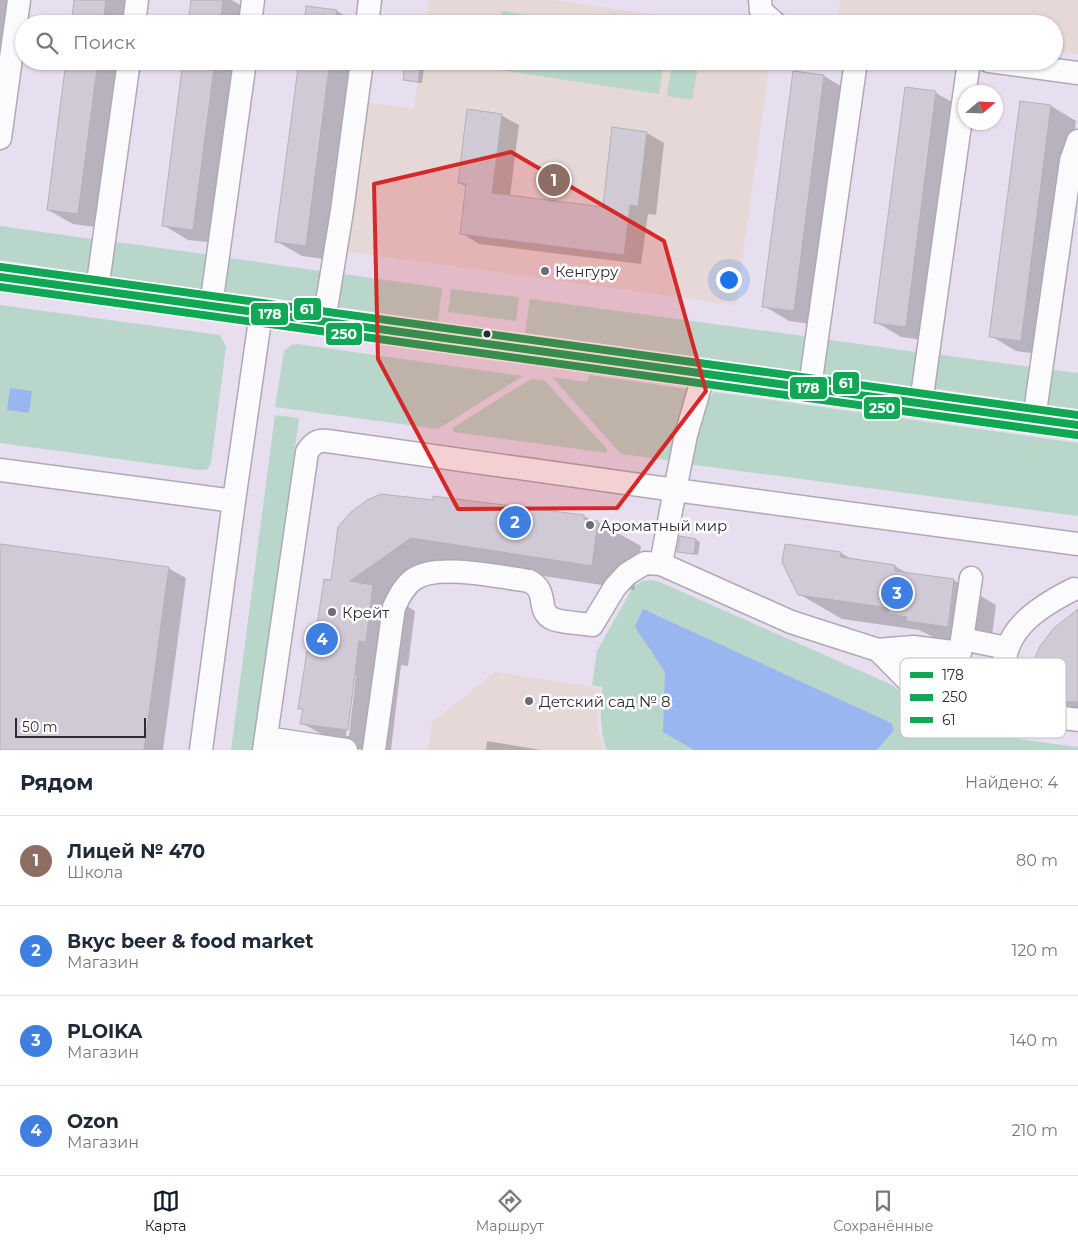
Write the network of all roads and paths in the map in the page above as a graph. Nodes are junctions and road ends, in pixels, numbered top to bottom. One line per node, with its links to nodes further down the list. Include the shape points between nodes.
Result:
1 (19, 0): 6 (street)
2 (137, 0): 7 (street)
3 (253, 0): 8 (street)
4 (370, 0): 9 (street)
5 (760, 0): 10 (street, via 760,11)
6 (17, 15)
7 (135, 15)
8 (251, 15)
9 (368, 15)
10 (765, 15)
11 (15, 29): 19 (street)
12 (128, 70): 22 (street)
13 (244, 70): 23 (street)
14 (361, 70): 25 (street)
15 (855, 70): 27 (street)
16 (968, 70): 28 (street)
17 (1056, 70): 18 (street)
18 (1078, 73)
19 (0, 138)
20 (1078, 141): 29 (street, via 1071,161)
21 (0, 277): 22 (street)
22 (97, 290): 23 (street)
23 (211, 306): 24 (street)
24 (261, 313): 25 (street); 33 (street)
25 (324, 322): 26 (street)
26 (704, 373): 27 (street); 32 (street, via 686,435)
27 (810, 388): 28 (street)
28 (921, 403): 29 (street)
29 (1034, 419): 30 (street)
30 (1078, 425)
31 (0, 470): 33 (street)
32 (675, 490): 34 (street); 35 (street); 43 (street, via 336,442 319,440 312,444 307,452)
33 (234, 501): 44 (street)
34 (1078, 544)
35 (661, 564): 40 (street, via 792,622); 46 (street, via 645,563 627,574 615,586 592,625 552,618 545,612 537,585 529,581 447,570 430,572 414,579 401,591 394,607)
36 (970, 578): 38 (street)
37 (1074, 589): 39 (street, via 1047,602 1027,617)
38 (962, 639): 39 (street); 40 (street, via 960,653 913,647)
39 (1008, 648): 41 (street)
40 (878, 650): 42 (street)
41 (1006, 658)
42 (900, 672)
43 (265, 744): 45 (street)
44 (201, 750)
45 (346, 750)
46 (374, 750)

